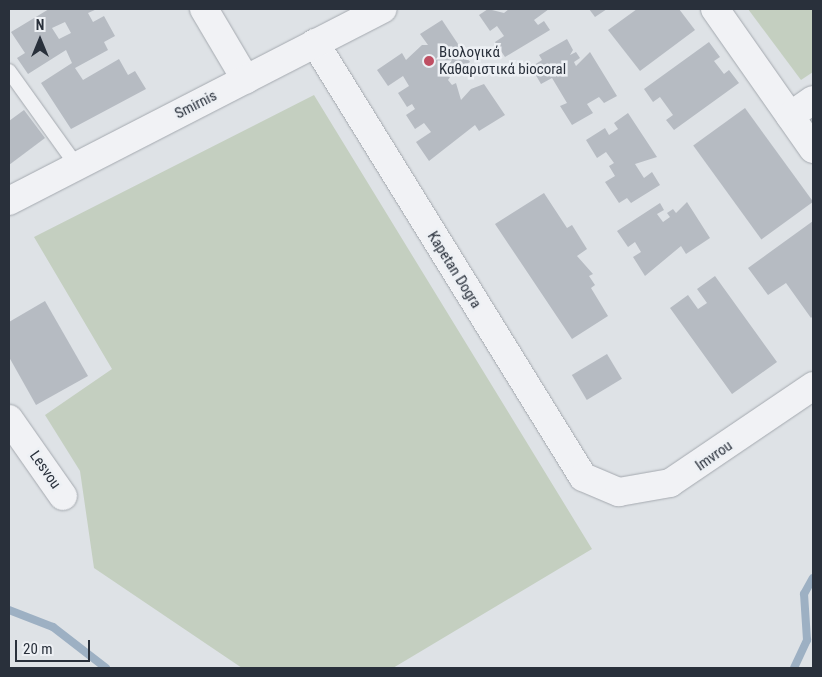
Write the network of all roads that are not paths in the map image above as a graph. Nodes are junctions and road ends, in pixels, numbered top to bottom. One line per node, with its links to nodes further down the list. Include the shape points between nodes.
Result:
1 (204, 9): 6 (street)
2 (383, 9): 4 (street, Smirnis)
3 (715, 9): 8 (street)
4 (315, 43): 6 (street, Smirnis); 14 (street, Kapetan Dogra, via 577,470)
5 (9, 71): 10 (lane)
6 (246, 80): 10 (street, Smirnis)
7 (813, 100): 8 (street)
8 (790, 116): 9 (street)
9 (813, 149)
10 (77, 166): 11 (street, Smirnis)
11 (9, 201)
12 (813, 386): 14 (street, Imvrou, via 670,483 634,492)
13 (9, 419): 15 (street, Lesvou)
14 (602, 489)
15 (63, 496)

